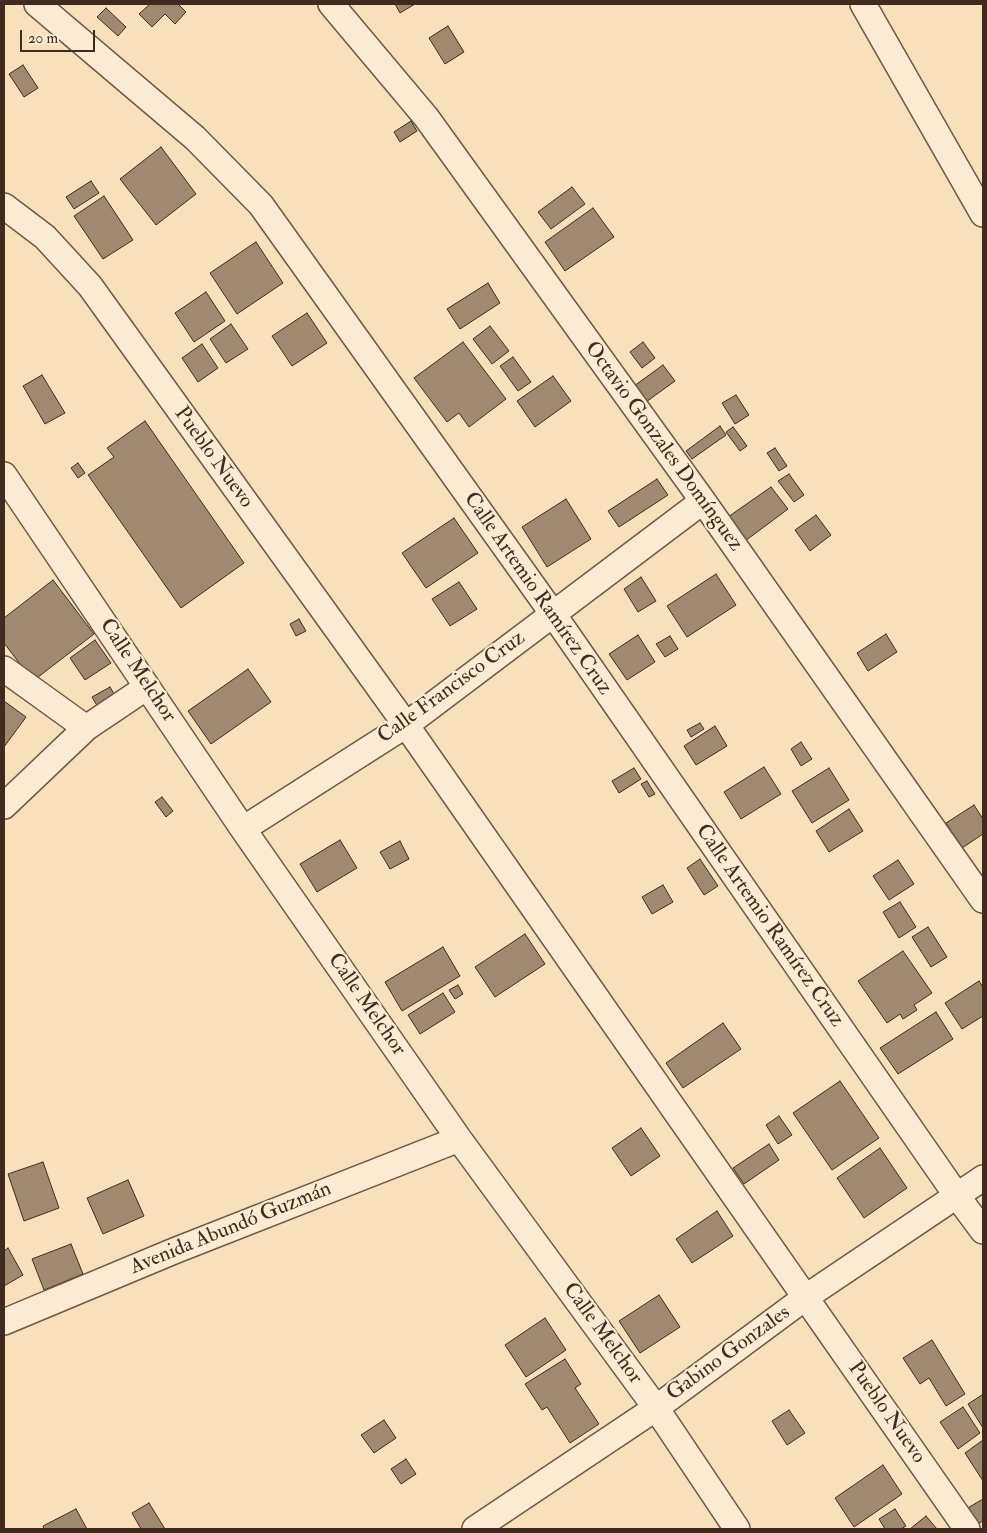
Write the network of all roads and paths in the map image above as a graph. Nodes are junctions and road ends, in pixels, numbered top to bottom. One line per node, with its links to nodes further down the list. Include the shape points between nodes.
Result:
1 (38, 4): 8 (street, Calle Artemio Ramírez Cruz, via 195,138 261,206)
2 (331, 4): 7 (street, Octavio Gonzales Domínguez, via 426,117)
3 (863, 4): 5 (street)
4 (4, 206): 11 (street, Pueblo Nuevo, via 45,237 90,286)
5 (983, 214)
6 (4, 475): 10 (street, Calle Melchor)
7 (703, 501): 8 (street, Calle Francisco Cruz); 15 (street, Octavio Gonzales Domínguez)
8 (553, 614): 11 (street, Calle Francisco Cruz); 18 (street, Calle Artemio Ramírez Cruz)
9 (4, 669): 12 (street)
10 (148, 687): 12 (street); 14 (street, Calle Melchor)
11 (406, 725): 14 (street, Calle Francisco Cruz); 20 (street, Pueblo Nuevo)
12 (86, 728): 13 (street)
13 (4, 806)
14 (243, 829): 16 (street, Calle Melchor)
15 (983, 900)
16 (459, 1139): 21 (street, Avenida Abundó Guzmán); 22 (street, Calle Melchor)
17 (983, 1178): 18 (street, Gabino Gonzales)
18 (957, 1196): 19 (street, Calle Artemio Ramírez Cruz); 20 (street, Gabino Gonzales)
19 (983, 1231)
20 (806, 1297): 22 (street, Gabino Gonzales); 25 (street, Pueblo Nuevo)
21 (4, 1322)
22 (656, 1408): 23 (street, Gabino Gonzales); 24 (street, Calle Melchor)
23 (475, 1529)
24 (737, 1529)
25 (967, 1529)

